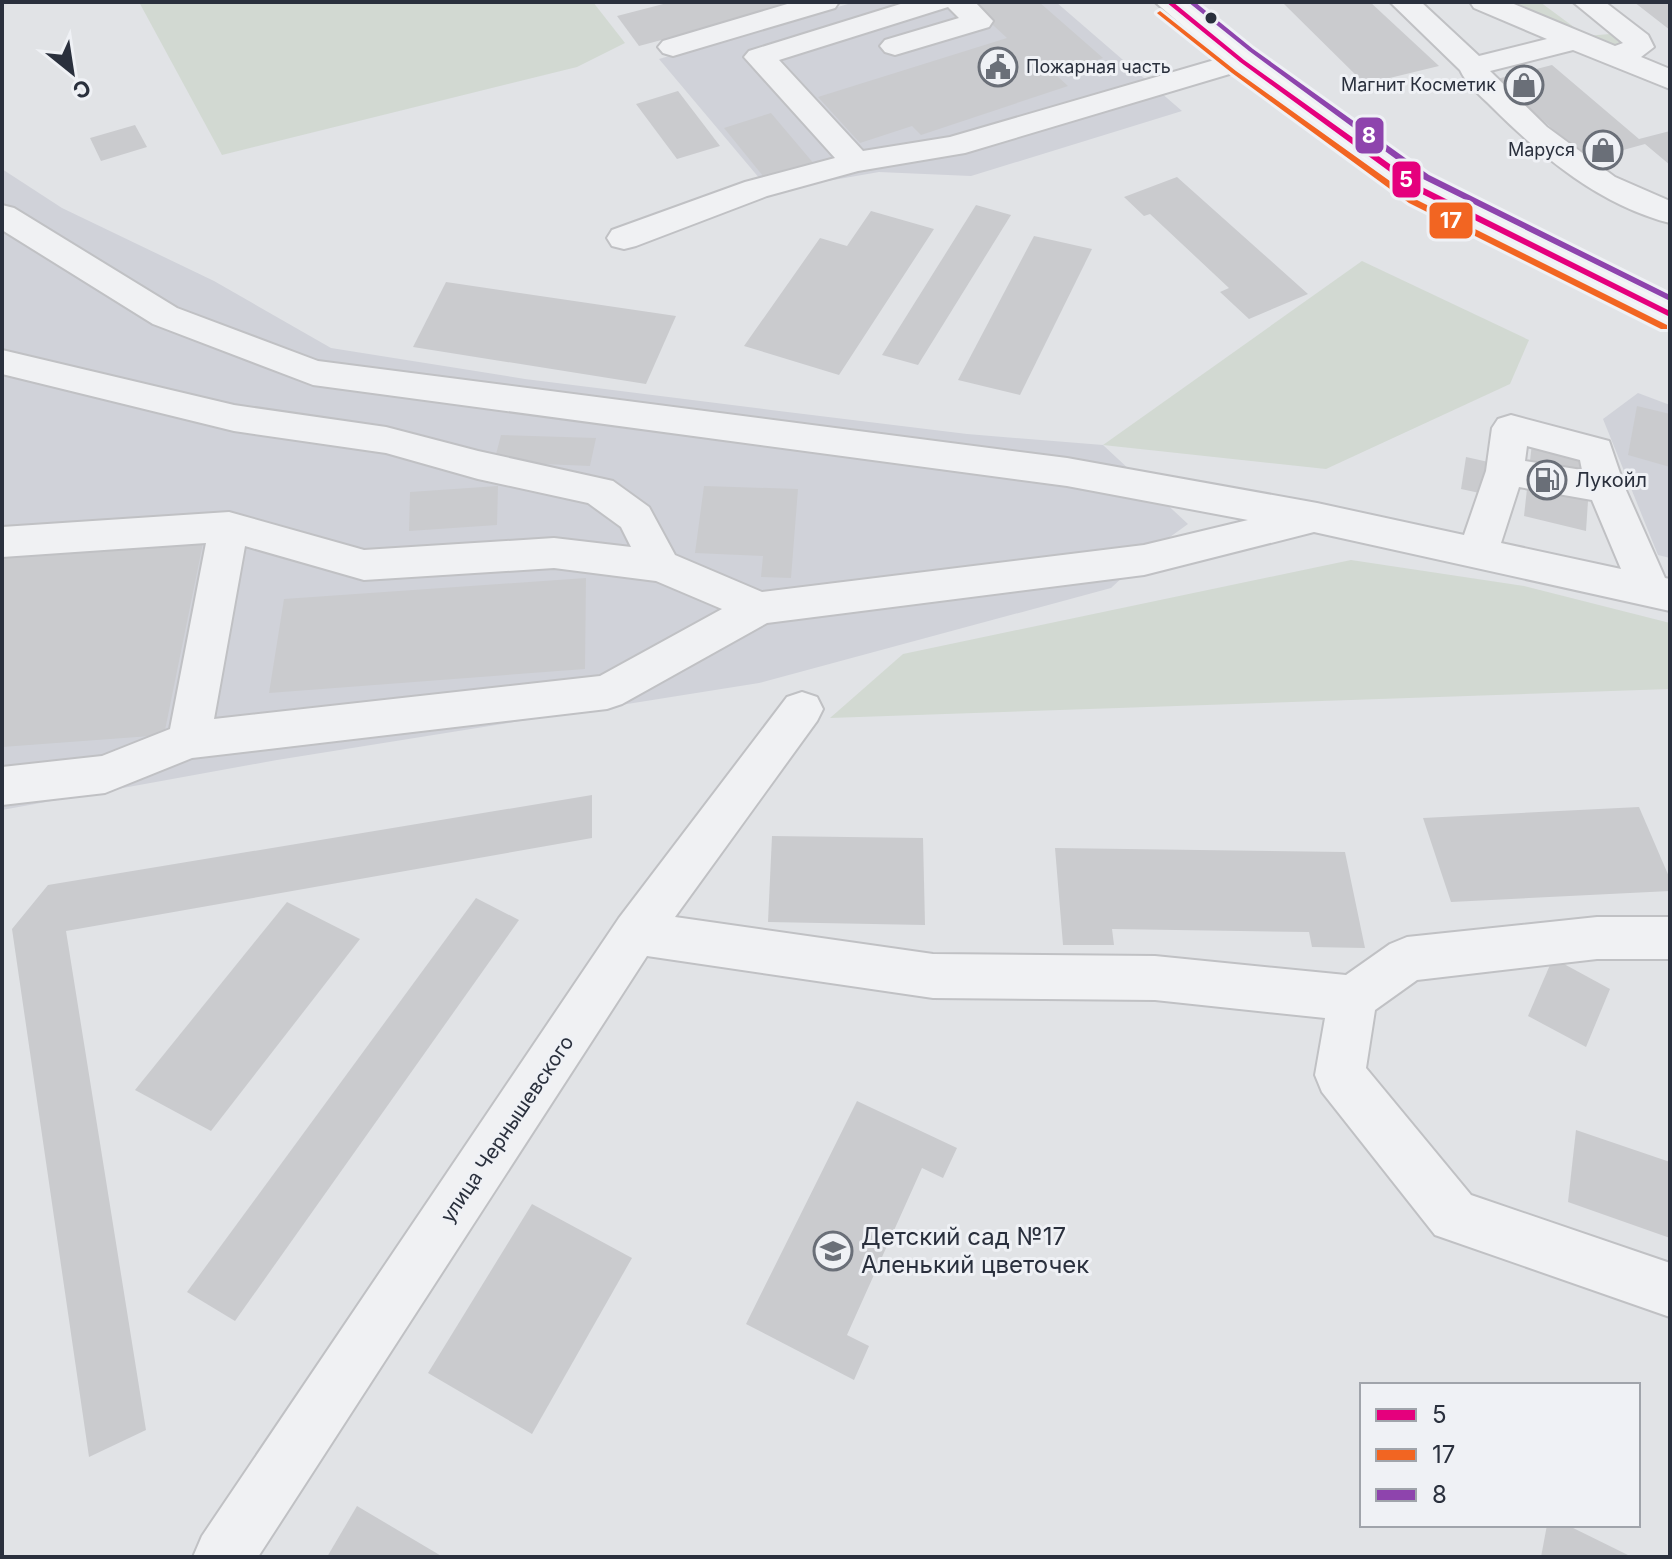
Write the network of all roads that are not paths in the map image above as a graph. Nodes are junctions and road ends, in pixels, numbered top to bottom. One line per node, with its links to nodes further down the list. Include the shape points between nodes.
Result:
1 (825, 2): 9 (street)
2 (937, 2): 16 (street, via 759,57)
3 (958, 2): 10 (street, via 979,21)
4 (1169, 2): 12 (main road)
5 (1404, 2): 13 (street)
6 (1484, 2): 8 (street)
7 (1587, 2): 11 (street, via 1638,41 1634,51)
8 (1578, 40): 11 (street); 13 (street)
9 (673, 47)
10 (873, 53)
11 (1616, 57): 15 (street)
12 (1242, 61): 17 (street, via 954,146); 21 (main road, via 1419,189)
13 (1473, 66): 18 (street, via 1536,134 1592,176)
14 (812, 71): 16 (street)
15 (1664, 74)
16 (782, 80): 17 (street)
17 (856, 162): 20 (street, via 756,189)
18 (1670, 213)
19 (2, 215): 23 (street, via 165,316 313,373 1067,472)
20 (624, 238)
21 (1670, 314)
22 (2, 362): 27 (street, via 234,418 386,440 599,491 635,517)
23 (1317, 518): 26 (street); 29 (street, via 1144,560)
24 (229, 527): 25 (street); 27 (street, via 364,565 554,553); 31 (street)
25 (2, 542)
26 (1478, 552): 28 (street); 28 (street, via 1505,471 1511,428 1596,451 1606,488)
27 (661, 566): 29 (street)
28 (1660, 593)
29 (759, 608): 31 (street, via 607,692)
30 (802, 709): 33 (street, улица Чернышевского)
31 (189, 740): 32 (street, via 105,774)
32 (2, 786)
33 (636, 933): 35 (street, via 933,976 1155,978); 37 (street, улица Чернышевского)
34 (1670, 938): 35 (street, via 1597,938 1407,959)
35 (1353, 998): 36 (street, via 1340,1075 1454,1216)
36 (1670, 1290)
37 (223, 1557)

